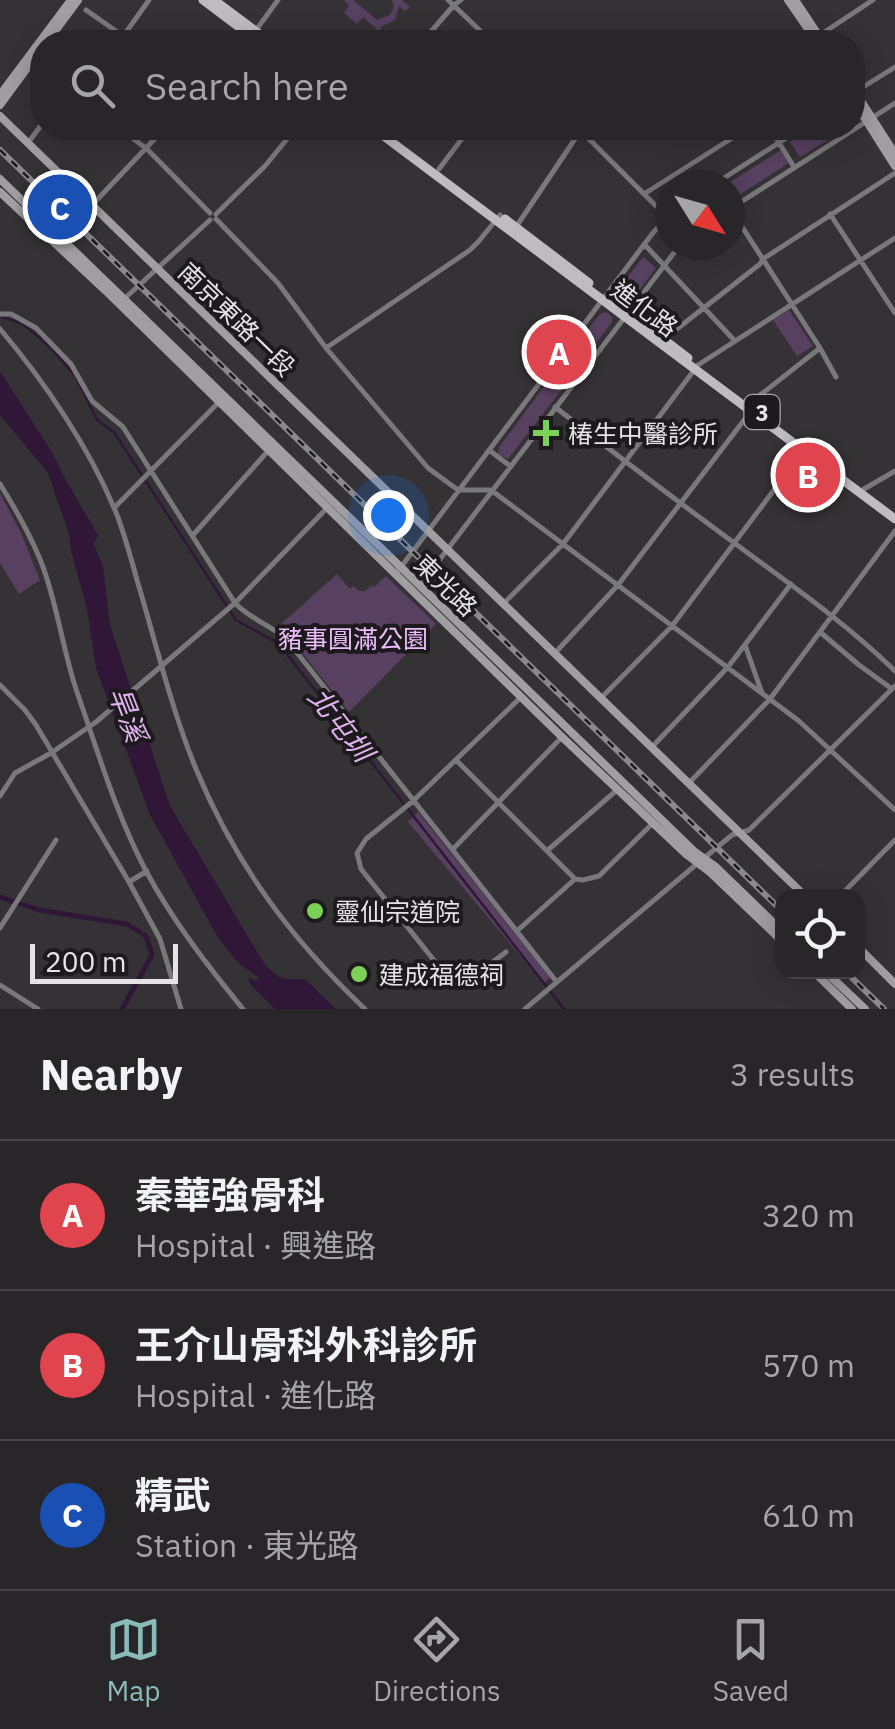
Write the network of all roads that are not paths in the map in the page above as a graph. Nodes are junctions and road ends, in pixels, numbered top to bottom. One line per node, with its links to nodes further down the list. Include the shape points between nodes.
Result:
1 (150, 0): 15 (street)
2 (203, 0): 11 (main road)
3 (214, 0): 18 (main road)
4 (278, 0): 19 (street)
5 (462, 0): 9 (street)
6 (792, 0): 22 (street)
7 (873, 0): 23 (street)
8 (72, 1): 12 (street); 13 (street)
9 (451, 2): 20 (street); 21 (street)
10 (86, 10): 14 (street)
11 (239, 28): 16 (main road); 17 (street)
12 (50, 30)
13 (54, 30)
14 (110, 30)
15 (128, 30)
16 (242, 30)
17 (249, 30)
18 (253, 30)
19 (255, 30)
20 (431, 30)
21 (480, 30)
22 (812, 30)
23 (832, 30)
24 (30, 56): 28 (street)
25 (30, 65): 30 (street)
26 (895, 67): 27 (street)
27 (865, 86)
28 (0, 95)
29 (895, 103): 33 (street)
30 (0, 105)
31 (865, 112): 33 (street)
32 (0, 116): 48 (street, 南京東路一段)
33 (870, 120): 34 (street); 50 (street); 54 (street)
34 (865, 123)
35 (30, 140): 48 (street)
36 (136, 140): 49 (street)
37 (155, 140): 49 (street)
38 (286, 140): 62 (street)
39 (389, 140): 63 (main road, 進化路 / 3)
40 (398, 140): 52 (main road, 進化路 / 3)
41 (461, 140): 52 (street)
42 (573, 140): 64 (street)
43 (591, 140): 57 (street)
44 (729, 140): 57 (street)
45 (782, 140): 47 (street)
46 (838, 140): 51 (street)
47 (779, 142): 51 (street); 53 (street)
48 (28, 143): 60 (street, 南京東路一段)
49 (148, 149): 60 (street); 62 (street)
50 (895, 154)
51 (794, 167): 58 (street)
52 (438, 169): 63 (main road, 進化路 / 3)
53 (737, 170)
54 (895, 170): 61 (street)
55 (0, 178): 75 (street, 東光路)
56 (0, 192): 75 (street, 東光路)
57 (644, 194): 59 (street)
58 (745, 198)
59 (655, 204)
60 (92, 205): 73 (street, 南京東路一段)
61 (830, 214): 69 (street); 71 (street)
62 (213, 216): 73 (street); 84 (street, via 278,283)
63 (498, 217): 64 (main road, 進化路 / 3); 74 (main road, 進化路 / 3); 84 (street, via 470,250)
64 (516, 227): 74 (main road, 進化路 / 3)
65 (655, 231): 68 (street)
66 (745, 232): 69 (street)
67 (895, 238): 71 (street)
68 (644, 244): 72 (street); 74 (street)
69 (762, 259): 76 (street); 77 (street)
70 (669, 260): 72 (street)
71 (860, 260): 76 (street); 78 (street)
72 (665, 265): 77 (street); 80 (street)
73 (158, 270): 75 (street); 108 (street, 南京東路一段)
74 (604, 298): 80 (main road, 進化路 / 3); 85 (street)
75 (122, 302): 90 (street, 東光路)
76 (791, 305): 83 (street); 86 (street)
77 (705, 307): 82 (street); 83 (street)
78 (895, 313)
79 (0, 314): 99 (street, via 36,328 92,401 123,426)
80 (626, 315): 82 (main road, 進化路 / 3); 87 (street); 88 (main road, 進化路 / 3)
81 (0, 329): 105 (street, via 94,464)
82 (664, 339): 88 (main road, 進化路 / 3)
83 (735, 341): 88 (street)
84 (326, 348): 102 (street, via 428,468)
85 (567, 348): 87 (street); 95 (street)
86 (820, 348): 89 (street); 92 (street)
87 (588, 364): 91 (street)
88 (696, 367): 92 (main road, 進化路 / 3); 96 (street)
89 (836, 377)
90 (221, 399): 93 (street, 東光路); 99 (street)
91 (555, 407): 96 (street); 97 (street)
92 (750, 407): 94 (main road, 進化路 / 3); 104 (street)
93 (271, 448): 106 (street, 東光路); 110 (street); 114 (street, 東光路)
94 (806, 448): 101 (main road, 進化路 / 3); 107 (main road, 進化路 / 3); 111 (street)
95 (489, 450): 97 (street); 102 (street)
96 (625, 461): 104 (street); 112 (street)
97 (510, 466): 103 (street)
98 (895, 471): 101 (street)
99 (150, 472): 105 (street); 110 (street)
100 (0, 484): 134 (street, via 41,561 76,688)
101 (864, 489): 107 (main road, 進化路 / 3)
102 (458, 490): 103 (street); 108 (street)
103 (491, 490): 112 (street); 113 (street)
104 (680, 504): 111 (street); 116 (street)
105 (114, 508): 125 (street)
106 (327, 508): 114 (street, 東光路); 119 (street)
107 (895, 516)
108 (428, 530): 113 (street, 南京東路一段); 114 (street)
109 (895, 531): 120 (street)
110 (193, 535): 119 (street)
111 (735, 543): 115 (street); 121 (street)
112 (563, 544): 116 (street); 118 (street)
113 (448, 550): 117 (street); 118 (street, 南京東路一段)
114 (398, 572): 117 (street, 東光路)
115 (791, 584): 120 (street); 123 (street)
116 (618, 585): 121 (street); 124 (street)
117 (416, 590): 131 (street, 東光路)
118 (504, 603): 124 (street, 南京東路一段)
119 (234, 604): 125 (street); 143 (street, via 295,650)
120 (832, 616): 122 (street); 127 (street)
121 (672, 626): 126 (street); 132 (street)
122 (820, 632): 129 (street); 133 (street)
123 (745, 645): 126 (street); 130 (street)
124 (555, 653): 132 (street, 南京東路一段)
125 (161, 666): 134 (street); 172 (street, via 222,826 287,926)
126 (728, 667): 130 (street); 136 (street)
127 (895, 670)
128 (0, 685): 138 (street)
129 (894, 688): 137 (street)
130 (762, 693): 133 (street)
131 (524, 694): 135 (street, 東光路); 139 (street); 152 (street, 東光路)
132 (601, 698): 136 (street, 南京東路一段)
133 (770, 699): 137 (street); 140 (street)
134 (93, 724): 138 (street); 153 (street, via 112,792)
135 (562, 737): 141 (street, 東光路); 144 (street)
136 (652, 747): 140 (street, 南京東路一段)
137 (830, 750): 145 (street); 147 (street)
138 (51, 753): 142 (street, via 15,773); 155 (street)
139 (456, 760): 143 (street); 144 (street)
140 (689, 783): 147 (street, 南京東路一段)
141 (618, 789): 146 (street, 東光路); 151 (street)
142 (0, 796)
143 (413, 801): 150 (street); 162 (street, via 366,839 357,853 361,869 448,979 468,982)
144 (499, 802): 150 (street); 151 (street)
145 (895, 810)
146 (652, 823): 152 (street, 東光路); 154 (street, via 599,876)
147 (740, 834): 152 (street); 156 (street, 南京東路一段)
148 (56, 840): 159 (street)
149 (895, 840): 157 (street)
150 (453, 850): 160 (street)
151 (547, 851): 154 (street)
152 (700, 861): 158 (street, 東光路, via 716,867); 161 (street, 東光路); 166 (street)
153 (146, 871): 155 (street); 171 (street, via 196,952)
154 (575, 879): 160 (street)
155 (130, 882): 170 (street, via 160,939)
156 (799, 889)
157 (847, 889)
158 (775, 923)
159 (0, 928)
160 (517, 930): 166 (street)
161 (775, 934)
162 (506, 952)
163 (865, 954): 167 (street)
164 (821, 979): 174 (street)
165 (833, 979): 175 (street)
166 (556, 981): 173 (street)
167 (895, 984)
168 (0, 985): 169 (street)
169 (38, 1009)
170 (181, 1009)
171 (243, 1009)
172 (365, 1009)
173 (525, 1009)
174 (852, 1009)
175 (865, 1009)

